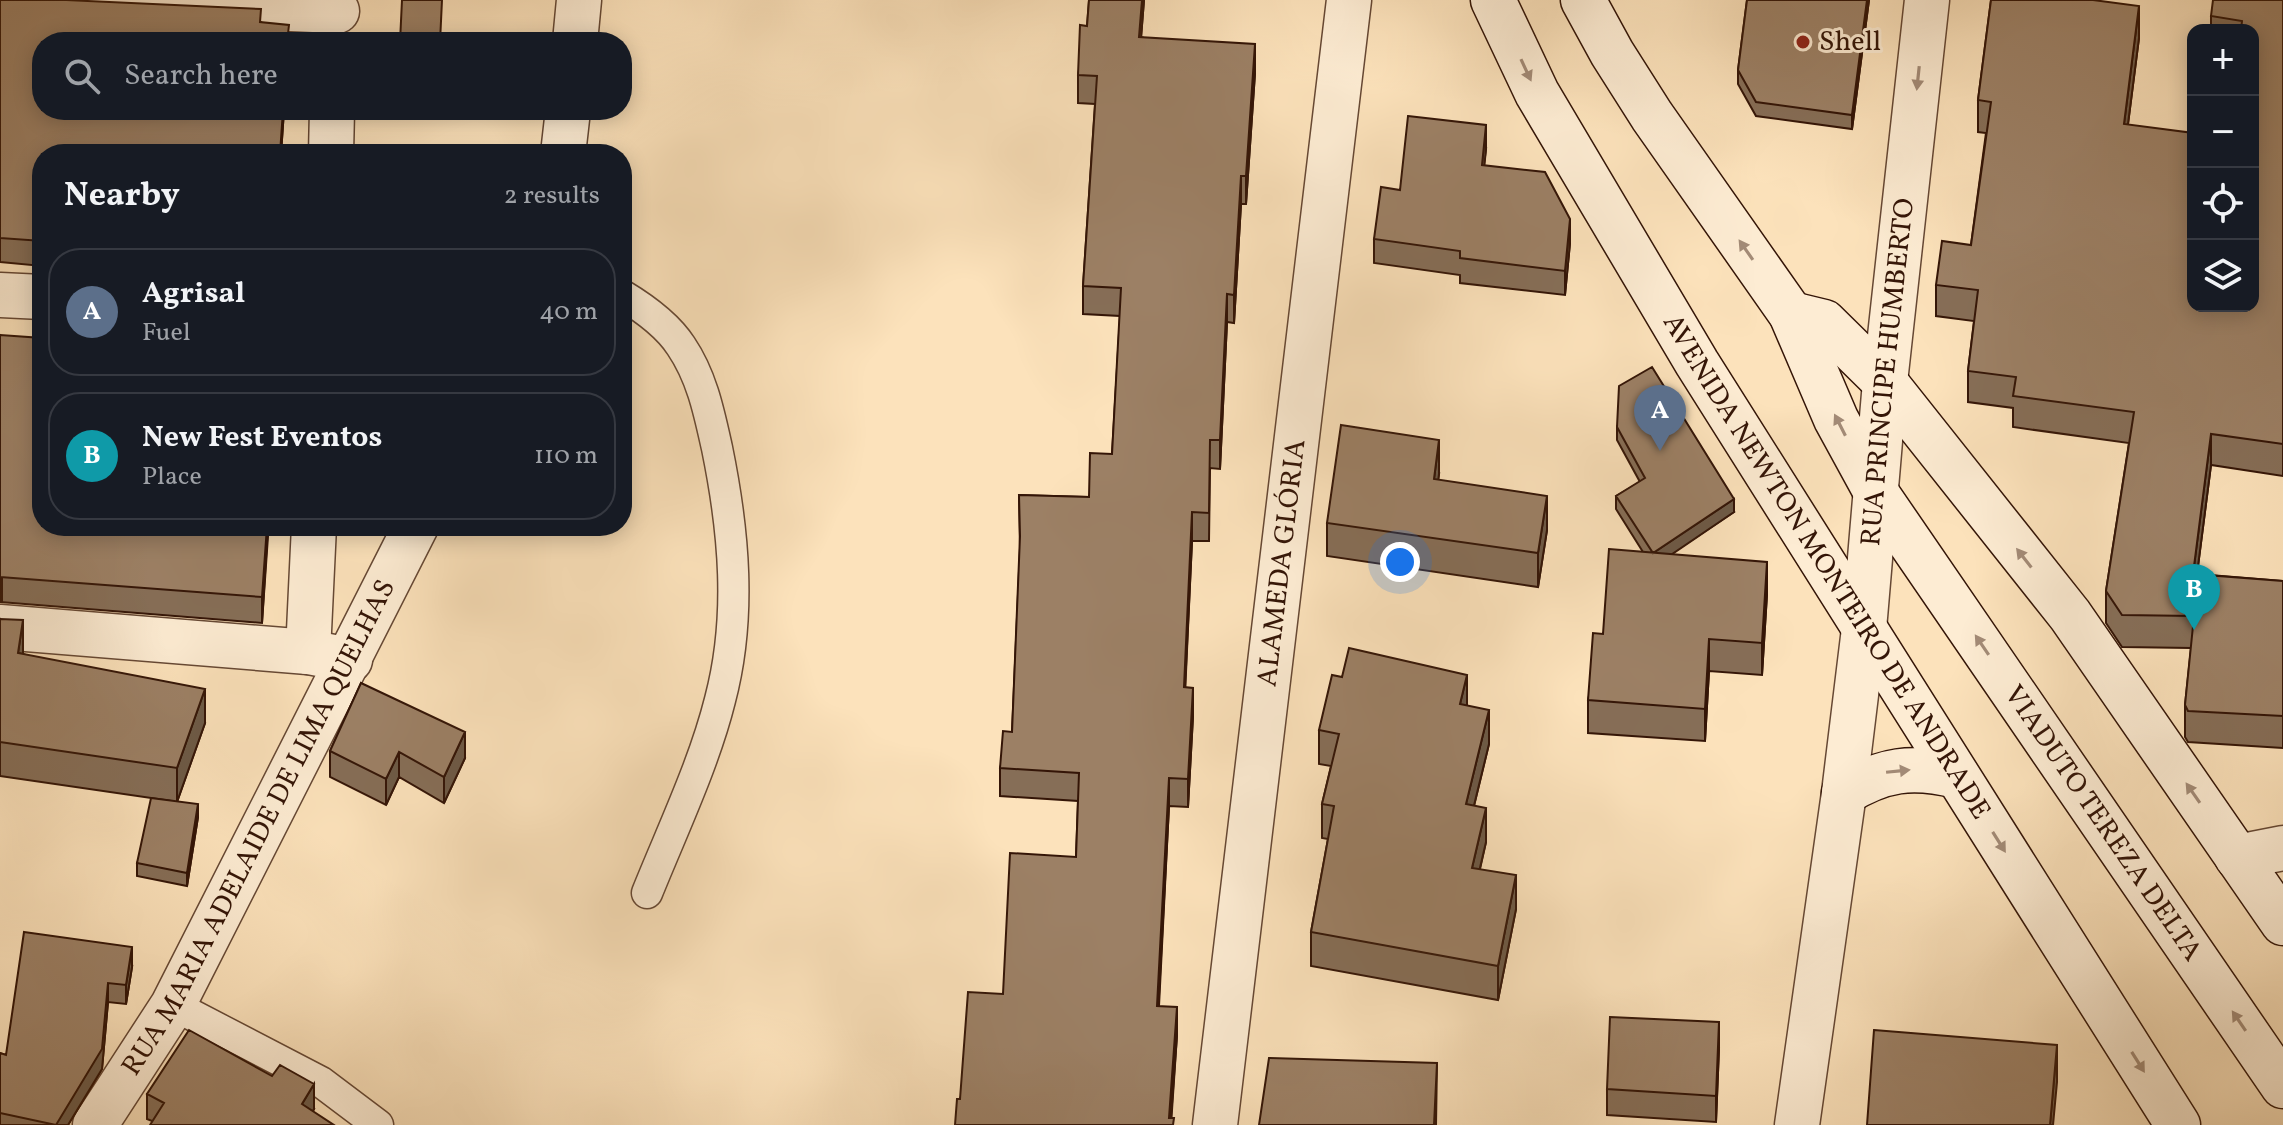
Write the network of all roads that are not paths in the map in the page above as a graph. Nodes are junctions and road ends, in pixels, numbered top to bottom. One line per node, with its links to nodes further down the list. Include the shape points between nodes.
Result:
1 (69, 0): 7 (street)
2 (579, 0): 8 (street)
3 (1349, 0): 35 (street, ALAMEDA GLÓRIA)
4 (1493, 0): 22 (street, AVENIDA NEWTON MONTEIRO DE ANDRADE, one-way to 22, via 1537,93)
5 (1583, 0): 16 (street, one-way to 5, via 1652,116)
6 (1927, 0): 17 (street, RUA PRINCIPE HUMBERTO, one-way to 17)
7 (336, 18)
8 (576, 32)
9 (332, 120): 11 (street)
10 (567, 120): 12 (street)
11 (331, 144)
12 (564, 144)
13 (0, 295): 14 (street)
14 (32, 297)
15 (632, 301): 29 (lane, via 680,343 699,379 724,485 734,586 720,701)
16 (1791, 314): 17 (street, via 1824,322); 18 (street, one-way to 16, via 1836,419)
17 (1885, 382): 18 (street, RUA PRINCIPE HUMBERTO); 28 (street, one-way to 17, via 2070,615)
18 (1877, 494): 22 (street, RUA PRINCIPE HUMBERTO); 32 (street, VIADUTO TEREZA DELTA, one-way to 18)
19 (314, 536): 23 (street)
20 (411, 536): 24 (street, RUA MARIA ADELAIDE DE LIMA QUELHAS)
21 (0, 627): 23 (street)
22 (1864, 629): 25 (street, AVENIDA NEWTON MONTEIRO DE ANDRADE); 26 (street, RUA PRINCIPE HUMBERTO)
23 (308, 652): 24 (street)
24 (350, 660): 31 (street, RUA MARIA ADELAIDE DE LIMA QUELHAS)
25 (1957, 776): 26 (street, one-way to 25, via 1888,772); 37 (street, AVENIDA NEWTON MONTEIRO DE ANDRADE, one-way to 37)
26 (1844, 793): 36 (street, RUA PRINCIPE HUMBERTO)
27 (2283, 848): 28 (street)
28 (2237, 857): 30 (street)
29 (647, 893)
30 (2283, 923)
31 (173, 1005): 33 (street, RUA MARIA ADELAIDE DE LIMA QUELHAS); 34 (lane, via 321,1082)
32 (2283, 1086)
33 (95, 1125)
34 (378, 1125)
35 (1215, 1125)
36 (1797, 1125)
37 (2178, 1125)

